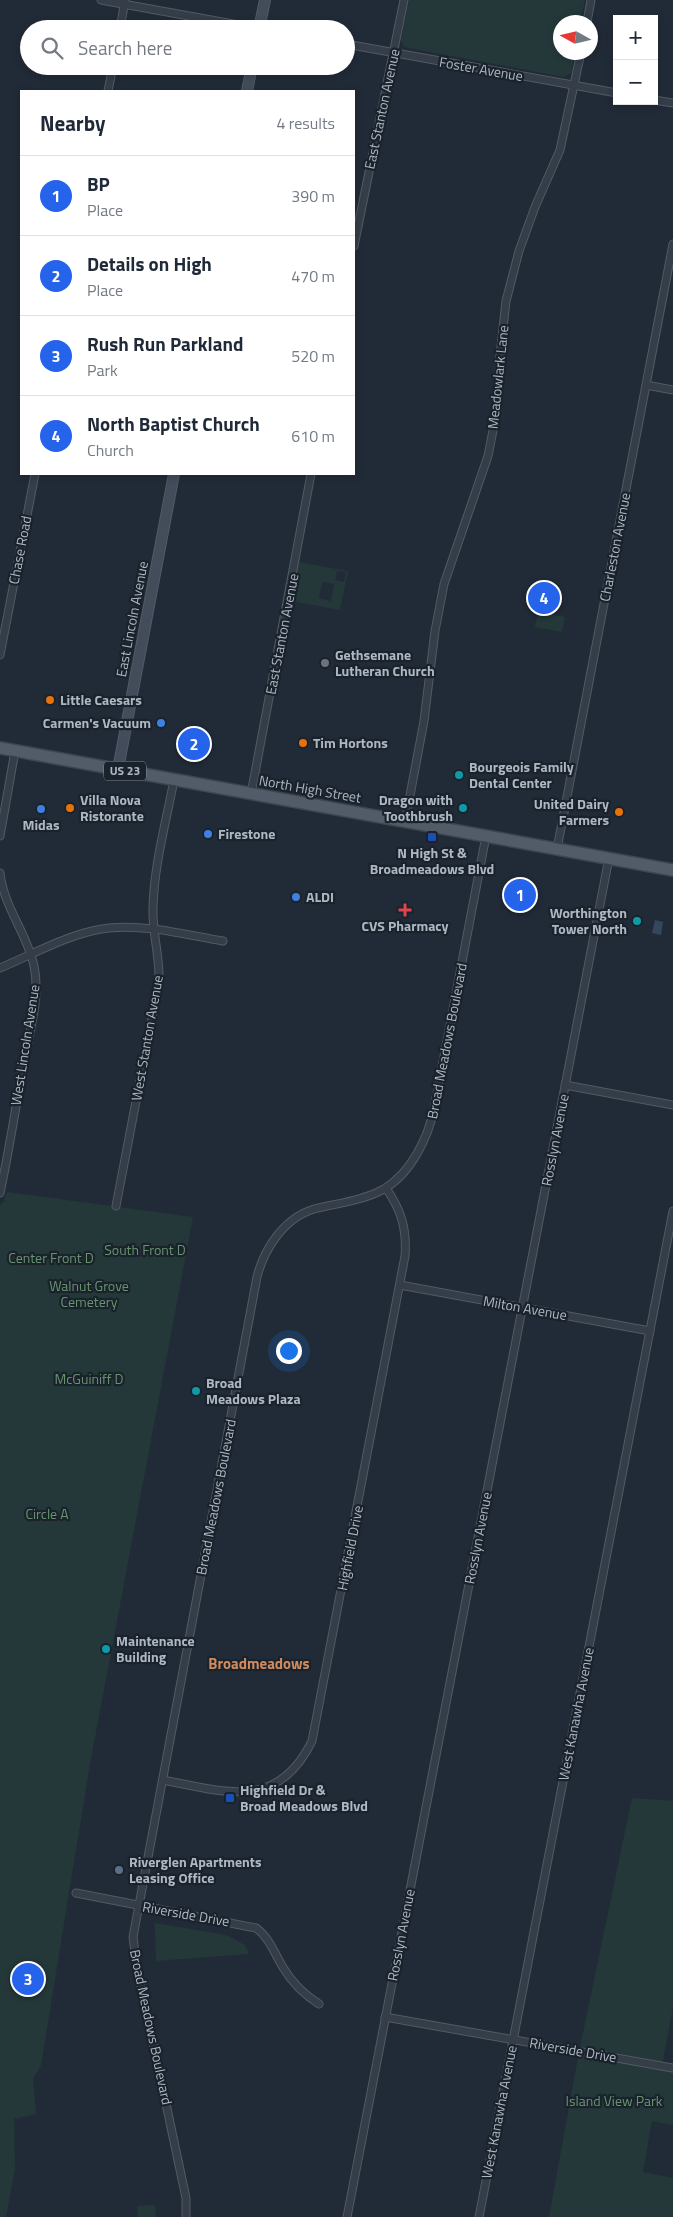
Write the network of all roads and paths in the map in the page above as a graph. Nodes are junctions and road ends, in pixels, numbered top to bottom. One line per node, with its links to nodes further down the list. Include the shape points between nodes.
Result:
1 (101, 0): 5 (street)
2 (265, 0): 9 (main road)
3 (404, 0): 11 (street, East Stanton Avenue)
4 (591, 0): 6 (street)
5 (125, 2): 7 (street); 8 (street)
6 (588, 15)
7 (122, 20)
8 (215, 20)
9 (262, 20)
10 (355, 46): 11 (street, Foster Avenue)
11 (394, 53): 15 (street, Foster Avenue); 21 (street, East Stanton Avenue)
12 (579, 60): 15 (street, Meadowlark Lane)
13 (111, 75): 16 (street)
14 (251, 75): 17 (main road)
15 (574, 85): 18 (street, Foster Avenue); 34 (street, Meadowlark Lane, via 560,150 519,251 506,301 492,438 444,584)
16 (108, 90)
17 (248, 90)
18 (613, 92)
19 (658, 101): 20 (street)
20 (673, 103)
21 (355, 241)
22 (673, 244): 23 (street, Charleston Avenue)
23 (646, 385): 24 (street); 37 (street, Charleston Avenue)
24 (673, 390)
25 (35, 475): 28 (street, Chase Road)
26 (174, 475): 31 (main road, East Lincoln Avenue)
27 (311, 475): 33 (street, East Stanton Avenue)
28 (0, 655)
29 (0, 748): 30 (main road, North High Street / US 23)
30 (15, 751): 31 (main road, North High Street / US 23); 35 (street)
31 (118, 769): 32 (main road, North High Street / US 23)
32 (174, 780): 33 (main road, North High Street / US 23); 42 (street, West Stanton Avenue, via 155,880)
33 (251, 794): 34 (main road, North High Street / US 23)
34 (405, 822): 36 (main road, North High Street / US 23)
35 (0, 836)
36 (486, 836): 37 (main road, North High Street / US 23); 48 (street, Broad Meadows Boulevard, via 432,1119 417,1153)
37 (556, 849): 38 (main road, North High Street / US 23)
38 (609, 858): 39 (main road, North High Street / US 23); 46 (street, Rosslyn Avenue)
39 (673, 870)
40 (0, 873): 41 (street, West Lincoln Avenue)
41 (3, 901): 44 (street, West Lincoln Avenue)
42 (154, 929): 43 (street); 44 (street, via 106,928); 50 (street, West Stanton Avenue, via 160,964 159,981)
43 (223, 942)
44 (31, 955): 45 (street); 49 (street, West Lincoln Avenue, via 35,1000)
45 (0, 968)
46 (565, 1085): 47 (street); 53 (street, Rosslyn Avenue)
47 (673, 1105)
48 (386, 1188): 52 (street, Highfield Drive, via 405,1227); 55 (street, Broad Meadows Boulevard, via 299,1216 277,1236 260,1268)
49 (0, 1193)
50 (116, 1206)
51 (673, 1211): 54 (street, West Kanawha Avenue)
52 (400, 1285): 53 (street, Milton Avenue); 55 (street, Highfield Drive, via 312,1741 296,1768 265,1789 236,1793)
53 (522, 1308): 54 (street, Milton Avenue); 59 (street, Rosslyn Avenue)
54 (650, 1331): 60 (street, West Kanawha Avenue)
55 (163, 1780): 57 (street, Broad Meadows Boulevard)
56 (76, 1893): 57 (street, Riverside Drive)
57 (139, 1905): 58 (street, Riverside Drive, via 256,1928 265,1935 301,1991); 62 (street, Broad Meadows Boulevard, via 133,1937 136,1960 185,2191)
58 (319, 2004)
59 (385, 2017): 60 (street, Riverside Drive); 63 (street, Rosslyn Avenue)
60 (513, 2040): 61 (street, Riverside Drive); 64 (street, West Kanawha Avenue)
61 (673, 2068)
62 (186, 2217)
63 (347, 2217)
64 (479, 2217)

